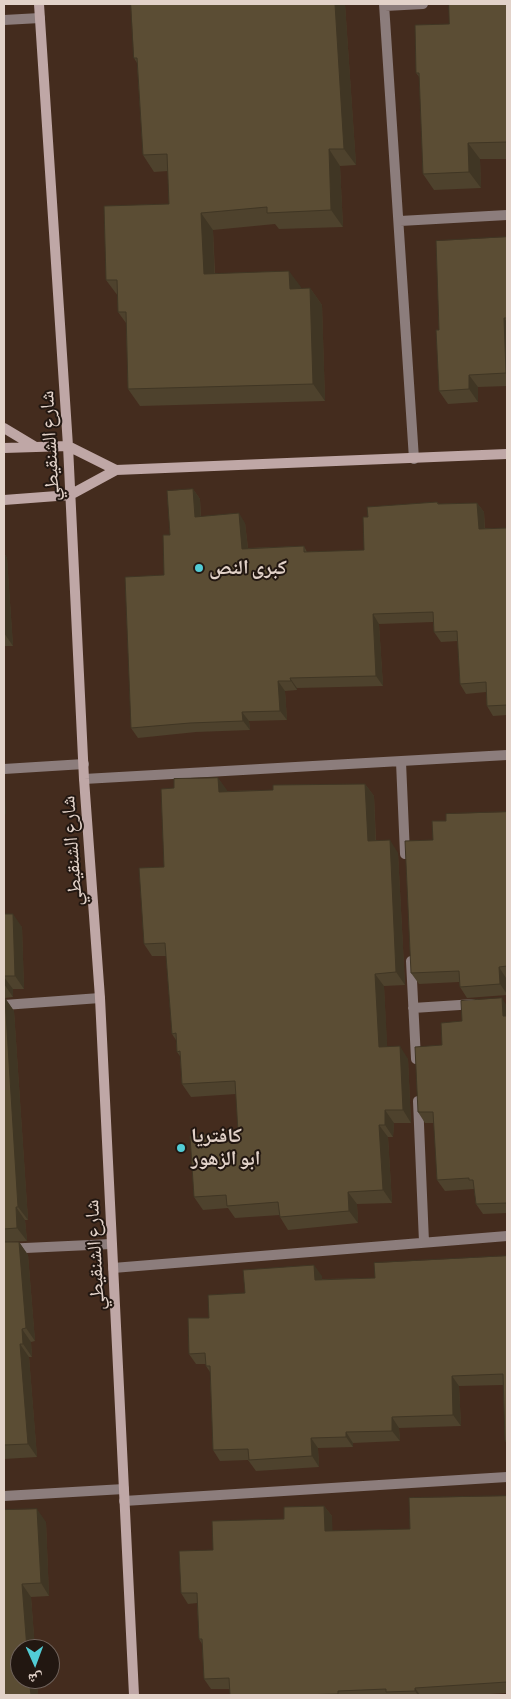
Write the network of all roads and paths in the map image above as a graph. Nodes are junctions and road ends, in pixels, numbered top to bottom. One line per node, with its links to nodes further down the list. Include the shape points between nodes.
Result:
1 (39, 4): 4 (street, شارع الشنقيطي)
2 (423, 4): 3 (street)
3 (384, 5): 7 (street)
4 (40, 18): 5 (street); 10 (street, شارع الشنقيطي)
5 (4, 20)
6 (507, 214): 7 (street)
7 (400, 222): 13 (street)
8 (4, 428): 9 (street)
9 (35, 446): 10 (street); 11 (street)
10 (68, 446): 14 (street); 15 (street, شارع الشنقيطي)
11 (4, 448)
12 (507, 454): 13 (street)
13 (414, 459): 14 (street)
14 (116, 470): 15 (street)
15 (70, 495): 16 (street); 19 (street, شارع الشنقيطي)
16 (4, 500)
17 (507, 755): 18 (street)
18 (401, 762): 21 (street); 22 (street)
19 (84, 764): 20 (street); 21 (street, شارع الشنقيطي)
20 (4, 769)
21 (84, 779): 24 (street, شارع الشنقيطي)
22 (406, 860)
23 (410, 949): 27 (street)
24 (100, 998): 26 (street); 32 (street, شارع الشنقيطي)
25 (488, 1003): 27 (street)
26 (4, 1005)
27 (413, 1008): 28 (street)
28 (416, 1066)
29 (417, 1086): 31 (street)
30 (507, 1236): 31 (street)
31 (424, 1242): 34 (street)
32 (111, 1244): 33 (street); 34 (street, شارع الشنقيطي)
33 (4, 1249)
34 (113, 1268): 36 (street, شارع الشنقيطي)
35 (507, 1477): 38 (street)
36 (124, 1489): 37 (street); 38 (street, شارع الشنقيطي)
37 (4, 1496)
38 (124, 1501): 39 (street, شارع الشنقيطي)
39 (134, 1695)

